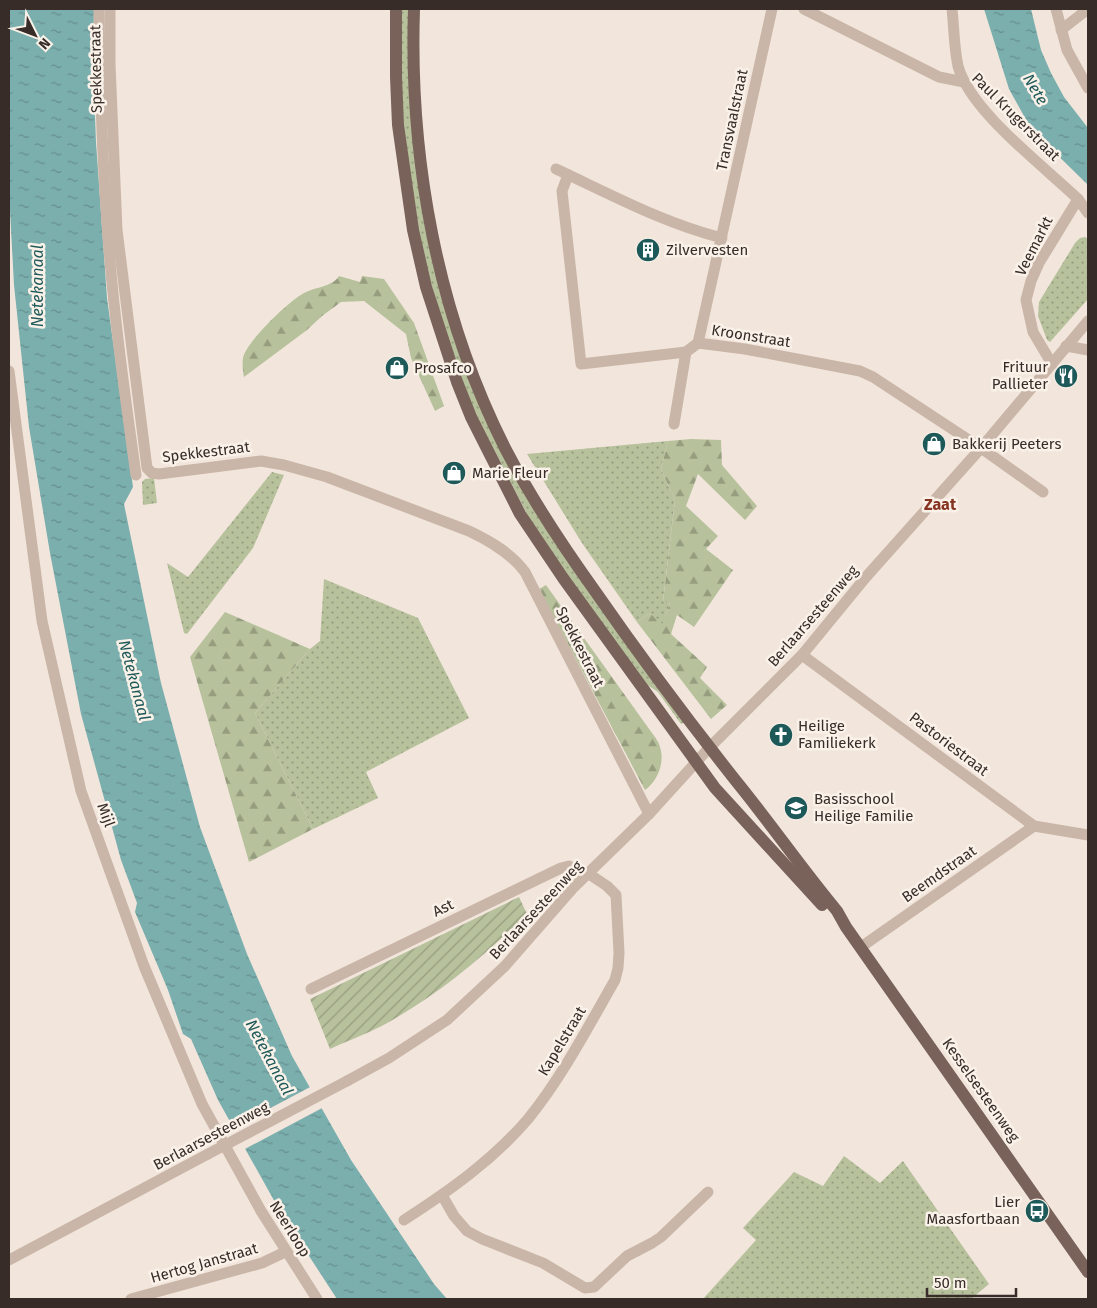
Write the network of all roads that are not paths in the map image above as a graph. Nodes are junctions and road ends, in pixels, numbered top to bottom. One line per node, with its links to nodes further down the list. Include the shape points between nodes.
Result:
1 (100, 9): 28 (street, via 108,238 120,363)
2 (110, 9): 33 (street, Spekkestraat, via 117,230 147,468 159,474 261,461 284,465 327,477 489,541 525,572)
3 (396, 9): 32 (main road, Kesselsesteenweg, via 398,125 413,230 426,287 457,382 520,514)
4 (414, 9): 31 (main road, Kesselsesteenweg, via 414,77 422,176 441,268 474,375 504,447 554,533)
5 (772, 9): 17 (street, Transvaalstraat)
6 (804, 9): 11 (street, Paul Krugerstraat, via 939,77)
7 (952, 9): 11 (street, via 958,66)
8 (1056, 9): 10 (street)
9 (1088, 9): 10 (street)
10 (1061, 30): 12 (street, via 1070,57)
11 (964, 82): 15 (street, Paul Krugerstraat, via 980,106)
12 (1088, 88)
13 (556, 169): 14 (street)
14 (568, 175): 17 (street, via 698,232); 22 (street, via 562,191 581,364)
15 (1078, 199): 16 (street, Paul Krugerstraat); 23 (street, Veemarkt, via 1039,263 1026,300 1033,332)
16 (1088, 212)
17 (722, 238): 19 (street, Transvaalstraat)
18 (1088, 321): 20 (street, Berlaarsesteenweg)
19 (698, 343): 22 (street, Kroonstraat); 27 (street, Kroonstraat, via 860,371)
20 (1066, 346): 21 (street); 23 (street, Berlaarsesteenweg)
21 (1088, 350)
22 (686, 352): 25 (street)
23 (1052, 364): 27 (street, Berlaarsesteenweg)
24 (9, 371): 26 (street, Mijl)
25 (674, 424)
26 (13, 443): 40 (street, Mijl, via 42,621 81,791 144,966 202,1104)
27 (981, 448): 29 (street); 30 (street, Berlaarsesteenweg, via 866,577)
28 (136, 475)
29 (1043, 492)
30 (802, 655): 31 (street, Berlaarsesteenweg); 34 (street, Pastoriestraat)
31 (709, 748): 32 (street, Berlaarsesteenweg); 37 (main road, Kesselsesteenweg, via 837,911)
32 (696, 763): 33 (street, Berlaarsesteenweg); 37 (main road, Kesselsesteenweg, via 754,832)
33 (649, 814): 36 (street, Berlaarsesteenweg)
34 (1034, 826): 35 (street, Pastoriestraat); 38 (street, Beemdstraat)
35 (1088, 835)
36 (589, 874): 39 (street, Ast, via 569,866 561,868); 42 (street, Kapelstraat, via 616,896 619,953 614,980 561,1072 527,1119 502,1145); 45 (street, Berlaarsesteenweg, bridge, via 505,966 459,1010 408,1047)
37 (846, 927): 38 (main road, Kesselsesteenweg)
38 (861, 947): 46 (main road, Kesselsesteenweg)
39 (311, 989)
40 (239, 1174): 44 (street, Neerloop)
41 (708, 1192): 42 (street, via 661,1237 627,1256 594,1287 584,1288 544,1263 467,1231)
42 (442, 1195): 43 (street, Kapelstraat)
43 (404, 1220)
44 (285, 1252): 47 (street, Hertog Janstraat, via 262,1262); 48 (street, Neerloop)
45 (9, 1260)
46 (1088, 1272)
47 (131, 1299)
48 (317, 1299)

